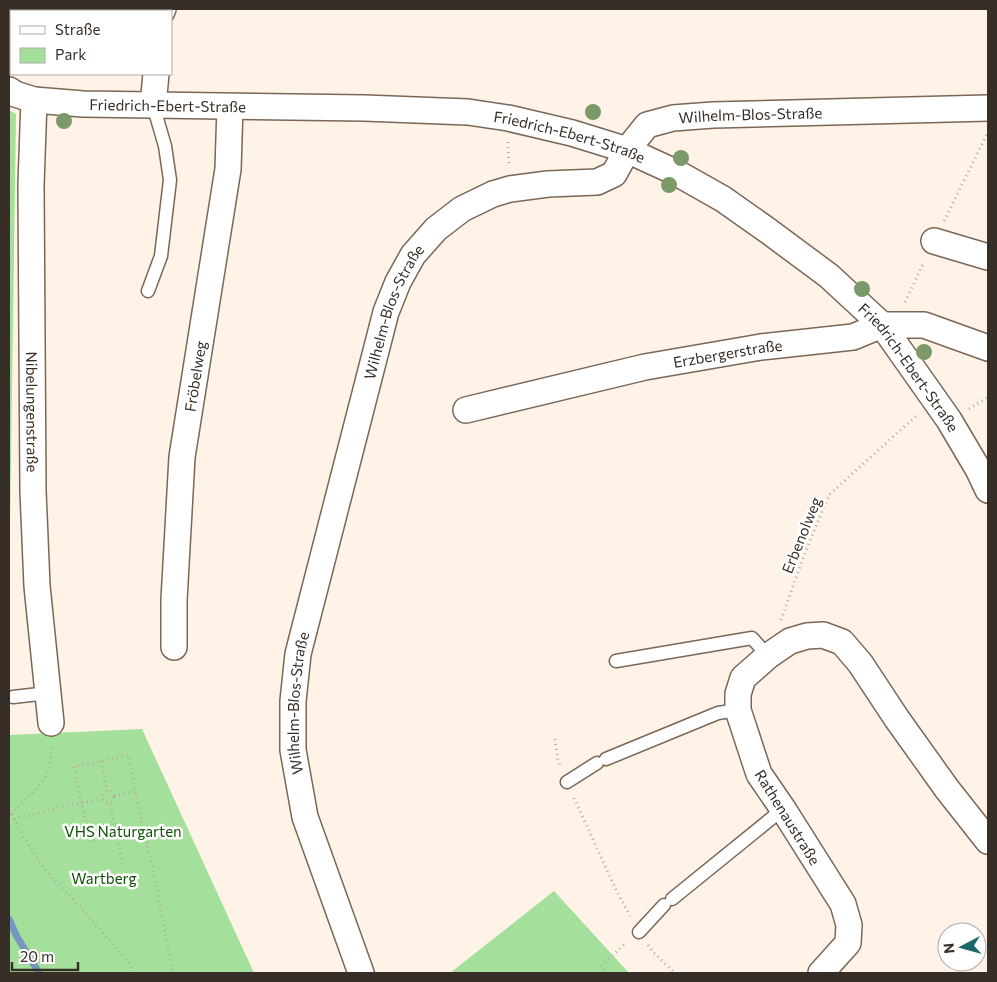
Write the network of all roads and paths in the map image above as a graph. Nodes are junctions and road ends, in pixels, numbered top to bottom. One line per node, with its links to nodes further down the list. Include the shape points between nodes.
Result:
1 (156, 75): 4 (street)
2 (9, 90): 3 (street, Friedrich-Ebert-Straße)
3 (34, 100): 4 (street, Friedrich-Ebert-Straße); 23 (street, Nibelungenstraße, via 33,491 37,586)
4 (153, 105): 5 (street, Friedrich-Ebert-Straße); 13 (lane, via 165,146 170,180 161,256)
5 (230, 107): 7 (street, Friedrich-Ebert-Straße, via 468,112); 20 (street, Fröbelweg, via 228,169 182,457)
6 (988, 108): 9 (street, Wilhelm-Blos-Straße, via 673,118 647,125)
7 (508, 118): 9 (street, Friedrich-Ebert-Straße); 10 (path)
8 (988, 132): 11 (path)
9 (627, 150): 10 (street, Wilhelm-Blos-Straße, via 614,174 597,182); 14 (street, Friedrich-Ebert-Straße, via 723,199 829,276)
10 (510, 189): 47 (street, Wilhelm-Blos-Straße, via 462,209 436,229 413,255 398,282 386,312 298,654 292,750 305,817)
11 (934, 241): 12 (street); 14 (path, via 904,303)
12 (988, 257)
13 (148, 291)
14 (882, 325): 15 (street, Erzbergerstraße, via 924,325); 16 (street, Erzbergerstraße, via 853,337 761,347 645,367); 18 (street, Friedrich-Ebert-Straße)
15 (988, 348)
16 (466, 410)
17 (907, 424): 19 (path, Erbenolweg, via 828,495)
18 (985, 476)
19 (779, 625)
20 (174, 647)
21 (768, 656): 22 (lane, via 752,638); 25 (street, Rathenaustraße, via 743,678); 42 (street, Rathenaustraße, via 790,641 807,636 823,635 842,642)
22 (616, 661)
23 (48, 693): 24 (lane); 26 (street, Nibelungenstraße)
24 (13, 697)
25 (738, 710): 29 (lane, via 718,713 602,761); 36 (street, Rathenaustraße, via 759,774)
26 (51, 723): 38 (path, via 49,766 38,788)
27 (555, 739): 29 (path, via 558,761)
28 (101, 761): 30 (path); 31 (path, via 128,755); 34 (path, via 74,767)
29 (567, 782): 44 (path, via 617,892)
30 (108, 791): 32 (path); 33 (path)
31 (135, 792): 32 (path); 40 (path)
32 (114, 796): 35 (path)
33 (102, 799): 34 (path); 35 (path)
34 (82, 803): 39 (path); 41 (path, via 90,842)
35 (110, 804): 41 (path)
36 (783, 809): 44 (lane, via 668,902); 50 (street, Rathenaustraße, via 843,904 849,924 848,943)
37 (9, 810): 38 (path)
38 (11, 814): 39 (path)
39 (14, 819): 45 (path, via 52,878 128,961)
40 (143, 830): 41 (path); 46 (path)
41 (117, 836): 43 (path)
42 (988, 841)
43 (123, 864)
44 (639, 932): 48 (path, via 601,966); 49 (path, via 654,953)
45 (133, 973)
46 (172, 973)
47 (361, 973)
48 (608, 973)
49 (675, 973)
50 (821, 973)

